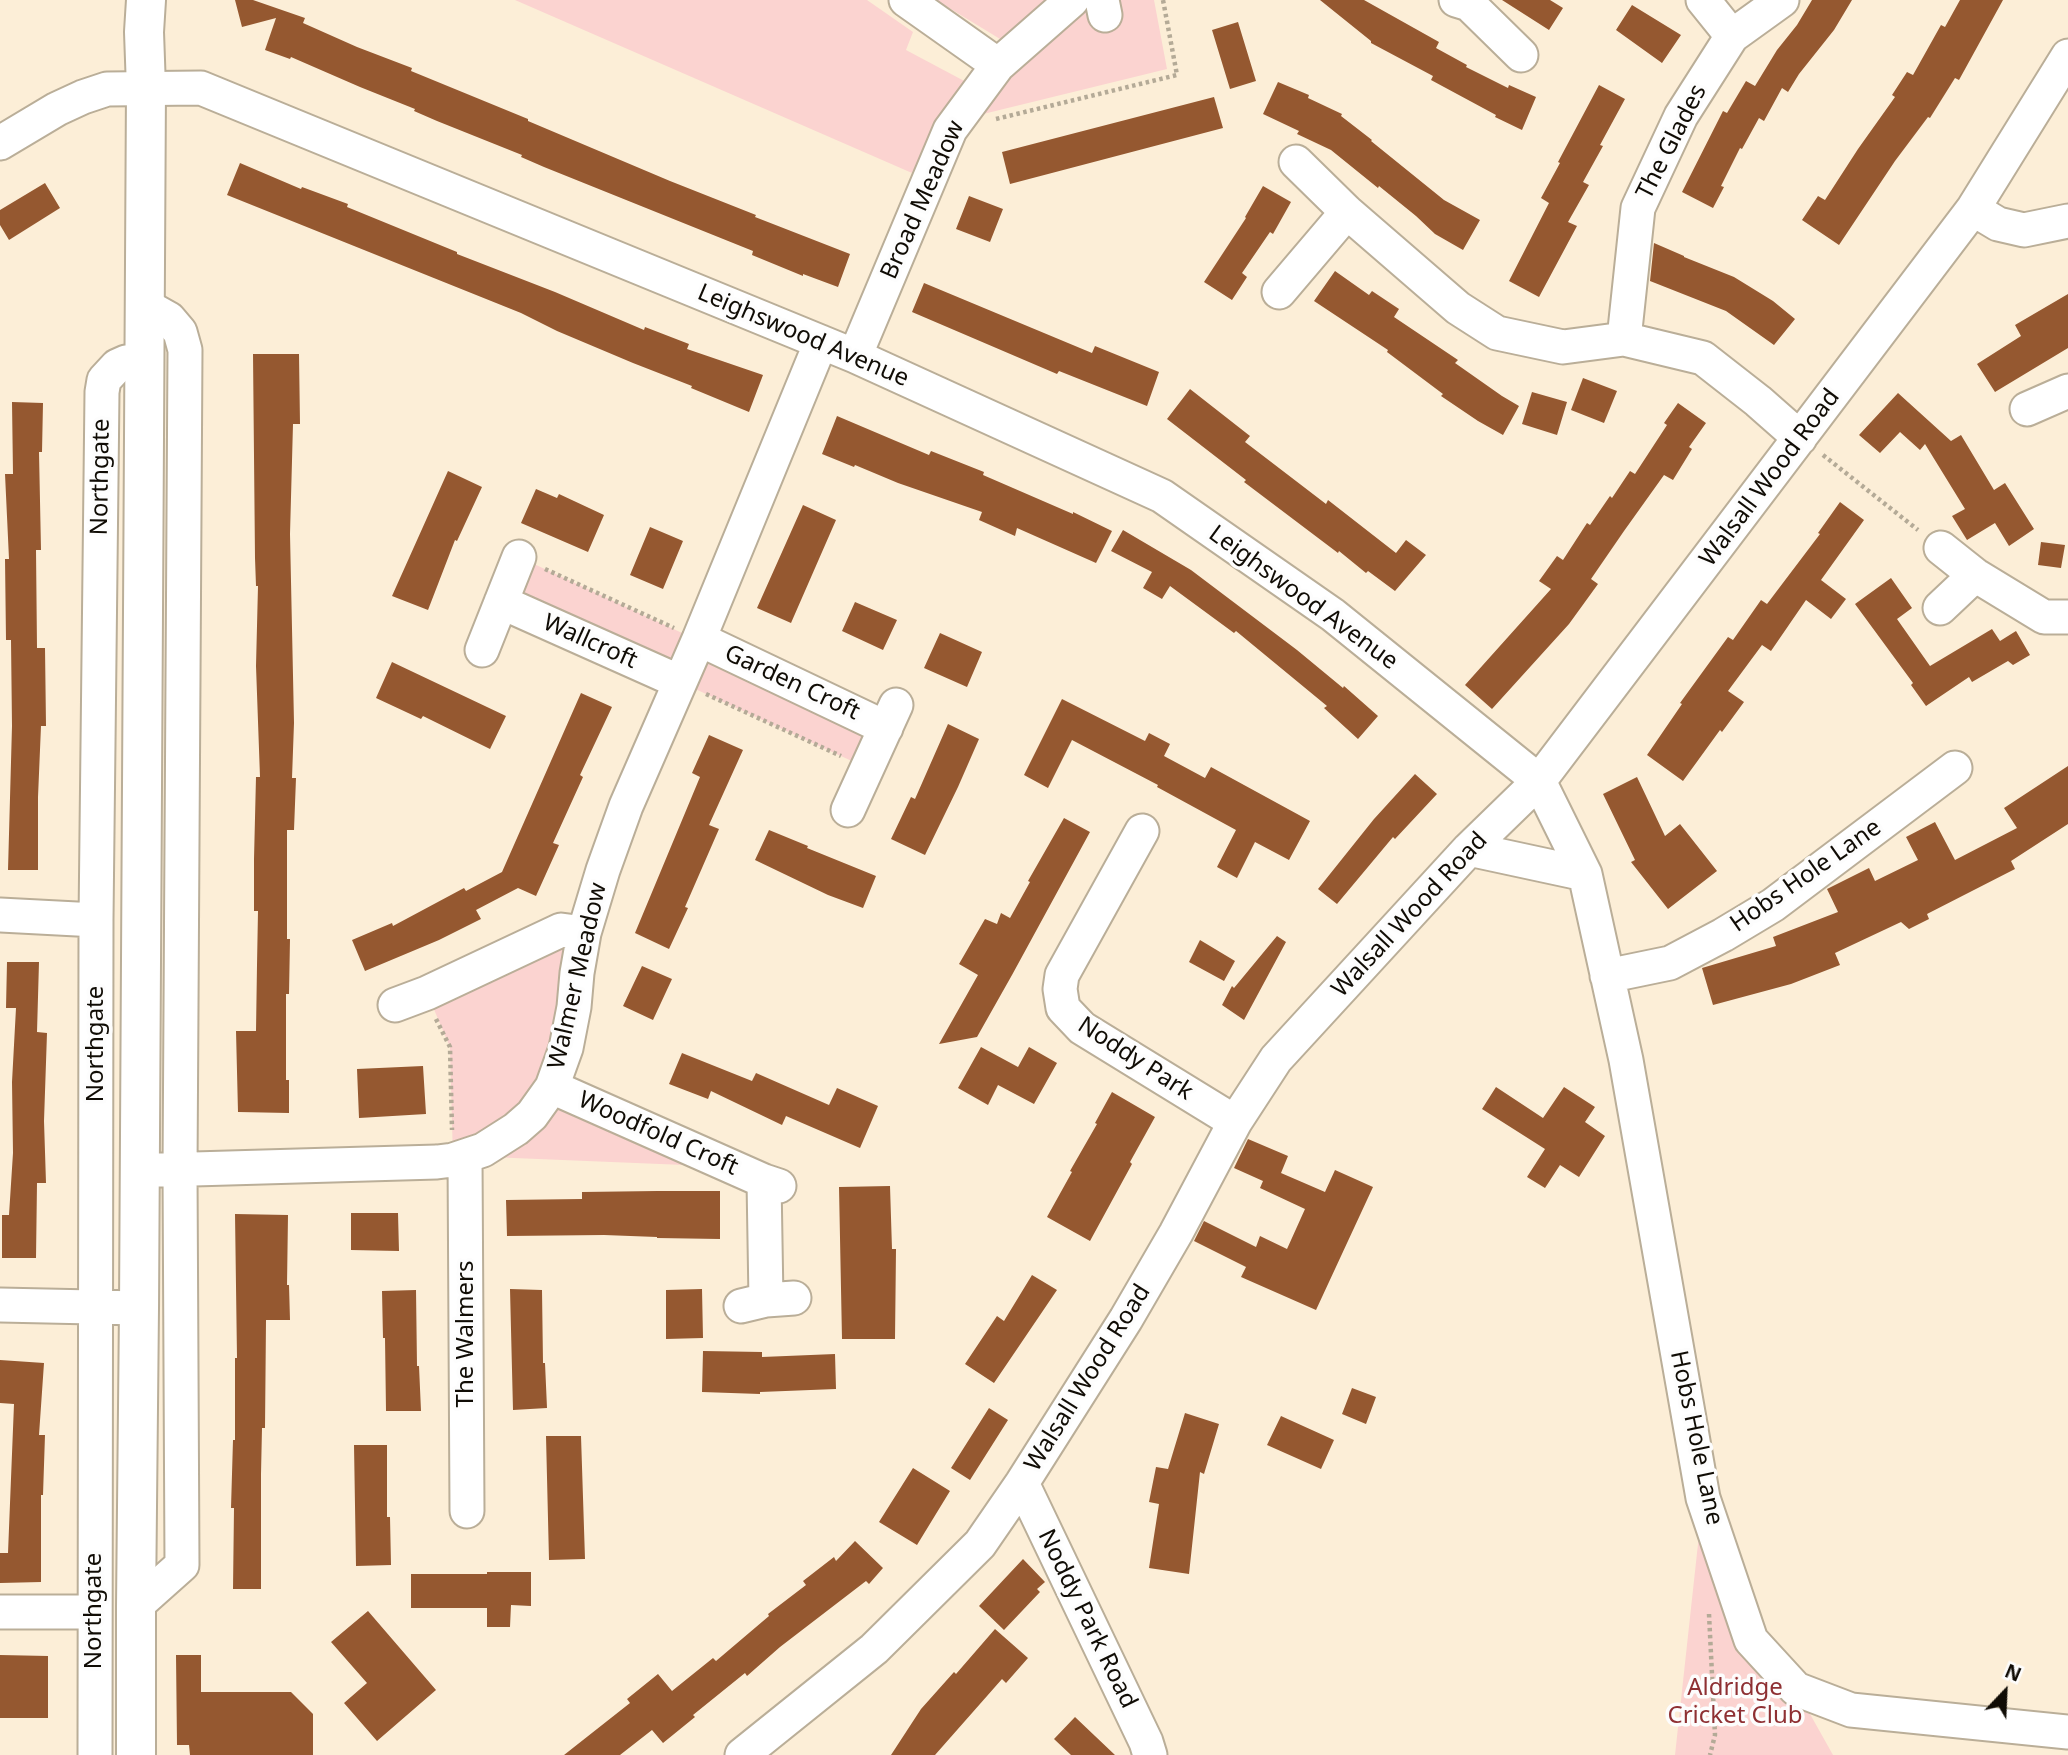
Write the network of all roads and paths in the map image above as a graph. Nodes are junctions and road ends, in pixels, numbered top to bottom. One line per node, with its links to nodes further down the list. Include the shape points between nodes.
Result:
1 (146, 0): 12 (main road, Northgate)
2 (906, 0): 11 (street)
3 (1072, 0): 11 (street, Broad Meadow)
4 (1163, 0): 13 (path, via 1177,75)
5 (1703, 0): 8 (street)
6 (1782, 0): 8 (street, The Glades)
7 (1466, 1): 9 (street)
8 (1732, 36): 21 (street, The Glades, via 1681,116 1638,208)
9 (1521, 55)
10 (2068, 56): 16 (street, Walsall Wood Road)
11 (998, 65): 13 (street, Broad Meadow)
12 (146, 88): 14 (street, Leighswood Avenue, via 107,89 83,97); 20 (main road, Northgate); 22 (street, Leighswood Avenue, via 201,88)
13 (950, 130): 23 (street, Broad Meadow)
14 (0, 143)
15 (1296, 162): 17 (street)
16 (1973, 209): 18 (street, via 1998,224 2024,230); 27 (street, Walsall Wood Road)
17 (1347, 212): 19 (street); 21 (street, via 1458,308 1497,333 1563,347)
18 (2068, 221)
19 (1279, 292)
20 (144, 305): 24 (main road, Northgate); 54 (street, Northgate, via 169,319 180,332 184,350)
21 (1624, 339): 27 (street, via 1703,358)
22 (821, 342): 23 (street, Leighswood Avenue); 34 (street, Walmer Meadow)
23 (855, 355): 39 (street, Leighswood Avenue, via 1162,496 1333,615)
24 (143, 361): 45 (street, Northgate, via 117,366 104,380 102,392); 53 (main road, Northgate)
25 (2068, 391): 26 (street)
26 (2027, 409)
27 (1800, 438): 28 (path); 39 (street, Walsall Wood Road)
28 (1941, 548): 30 (street)
29 (519, 557): 31 (street); 34 (path)
30 (1975, 575): 32 (street); 33 (street, via 2044,617)
31 (500, 603): 35 (street); 36 (street, Wallcroft)
32 (1940, 608)
33 (2068, 617)
34 (699, 639): 36 (street, Walmer Meadow); 37 (street, Garden Croft, via 891,716)
35 (482, 650)
36 (680, 681): 37 (path); 46 (street, Walmer Meadow, via 626,806)
37 (867, 768): 40 (street, Garden Croft)
38 (1955, 768): 47 (street, Hobs Hole Lane, via 1773,905 1723,935 1670,963)
39 (1539, 781): 42 (street, Walsall Wood Road); 43 (street, Hobs Hole Lane)
40 (848, 810)
41 (1142, 831): 51 (street, Noddy Park, via 1062,975 1063,1008 1082,1028)
42 (1469, 849): 43 (street); 51 (street, Walsall Wood Road, via 1276,1059)
43 (1585, 874): 47 (street, Hobs Hole Lane)
44 (0, 915): 45 (street)
45 (96, 920): 57 (street, Northgate)
46 (584, 933): 49 (street, via 561,930); 50 (street, Walmer Meadow, via 566,1048)
47 (1608, 976): 65 (street, Hobs Hole Lane, via 1703,1498 1751,1640 1797,1689 1851,1710)
48 (395, 1004): 49 (street)
49 (431, 1004): 52 (path, via 450,1047)
50 (552, 1087): 52 (street, Walmer Meadow, via 516,1129 483,1150); 55 (street, Woodfold Croft, via 772,1184)
51 (1235, 1122): 59 (street, Walsall Wood Road, via 1132,1308)
52 (459, 1158): 54 (street, Walmer Meadow); 60 (street, The Walmers)
53 (139, 1170): 54 (street, Walmer Meadow); 58 (main road, Northgate)
54 (180, 1170): 61 (street, Northgate, via 182,1565)
55 (767, 1302)
56 (0, 1305): 57 (street)
57 (96, 1307): 58 (street); 64 (street, Northgate)
58 (139, 1308): 61 (main road, Northgate)
59 (1022, 1483): 68 (street, Walsall Wood Road, via 980,1544 874,1649); 69 (street, Noddy Park Road)
60 (467, 1512)
61 (135, 1606): 67 (main road, Northgate)
62 (1709, 1609): 70 (path, via 1714,1735)
63 (0, 1612): 64 (street)
64 (94, 1612): 66 (street, Northgate)
65 (2068, 1732)
66 (95, 1755)
67 (136, 1755)
68 (742, 1755)
69 (1150, 1755)
70 (1710, 1755)

